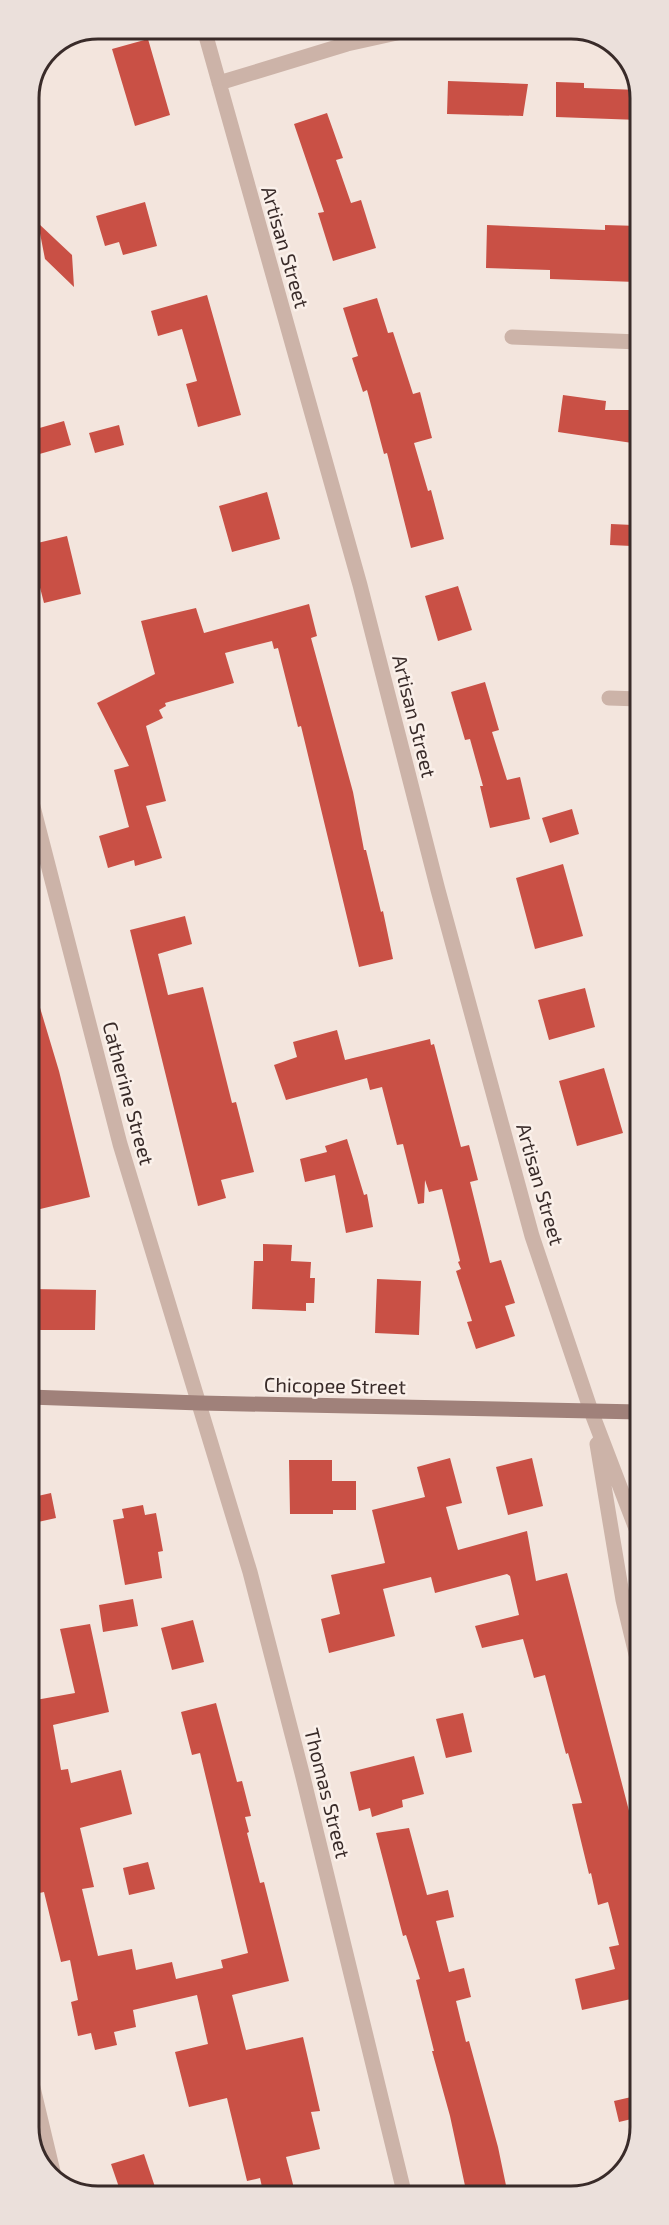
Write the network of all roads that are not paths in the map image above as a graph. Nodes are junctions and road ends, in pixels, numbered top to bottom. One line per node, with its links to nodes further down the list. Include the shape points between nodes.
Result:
1 (207, 39): 3 (street, Artisan Street)
2 (370, 39): 3 (street)
3 (219, 83): 11 (street, Artisan Street, via 360,585 532,1234)
4 (512, 337): 5 (street)
5 (630, 342)
6 (609, 698): 7 (street)
7 (630, 699)
8 (39, 830): 10 (street, Catherine Street, via 120,1144)
9 (39, 1397): 10 (main road, Chicopee Street)
10 (200, 1403): 11 (main road, Chicopee Street); 17 (street, Thomas Street, via 250,1572)
11 (591, 1411): 12 (main road, Chicopee Street); 13 (street); 14 (street)
12 (630, 1412)
13 (630, 1513)
14 (630, 1629)
15 (39, 2113): 16 (street)
16 (51, 2163)
17 (403, 2186)

